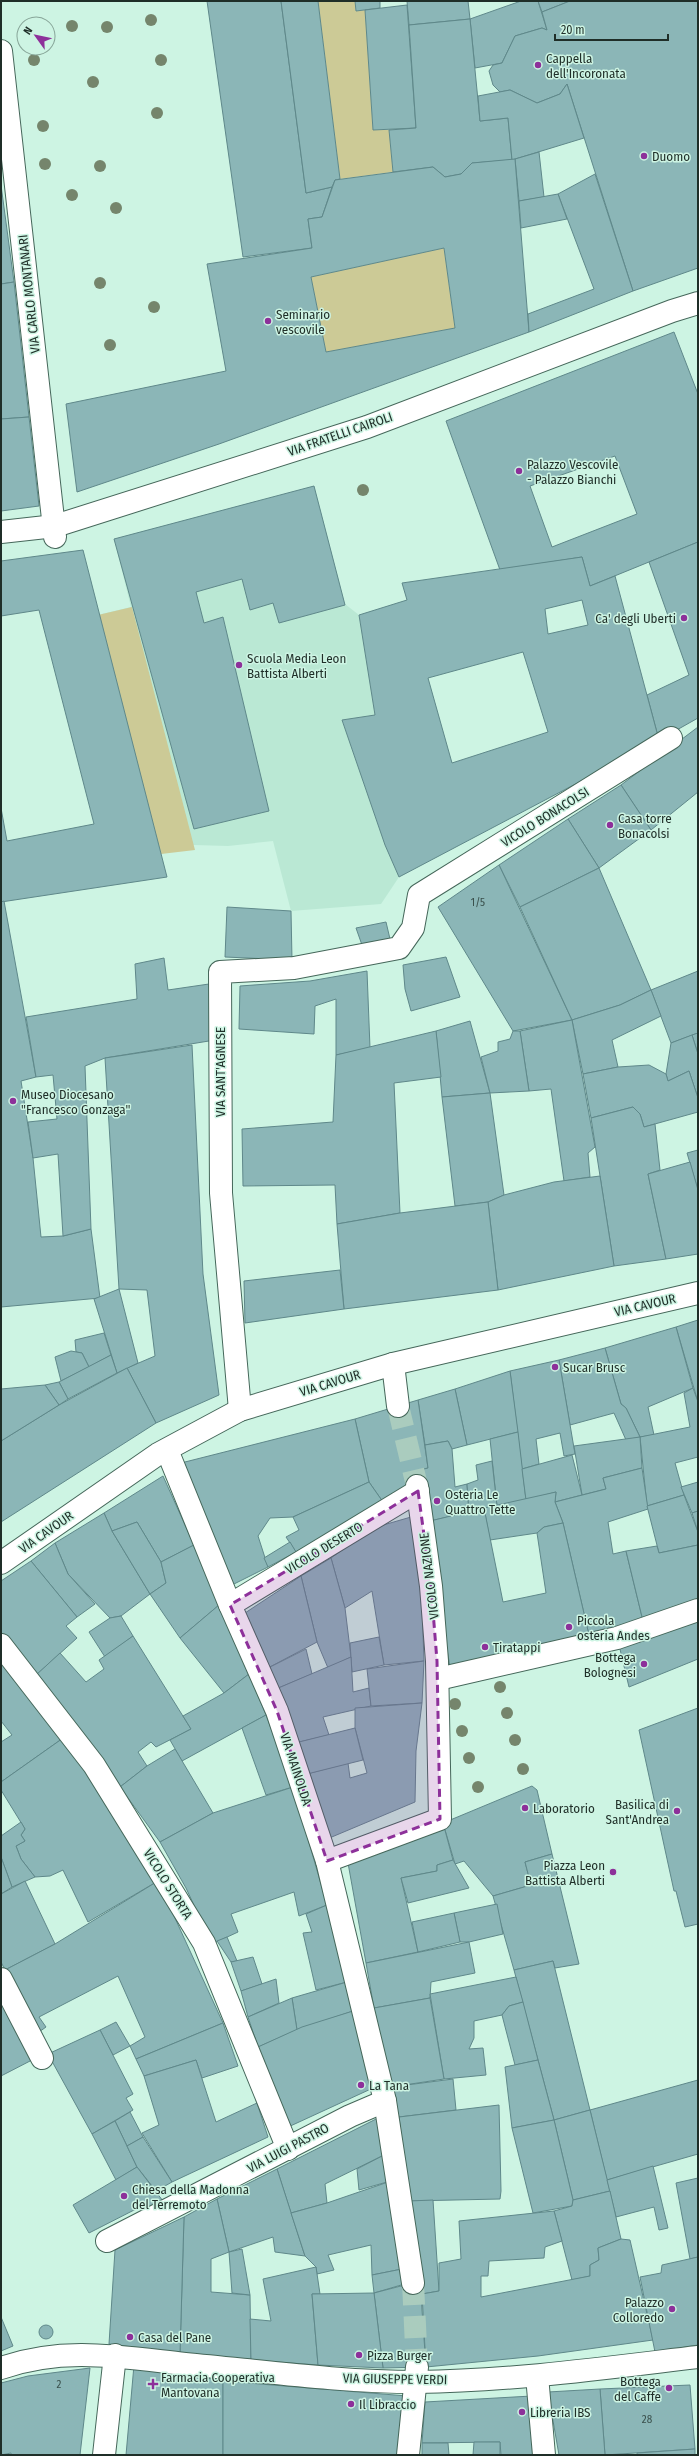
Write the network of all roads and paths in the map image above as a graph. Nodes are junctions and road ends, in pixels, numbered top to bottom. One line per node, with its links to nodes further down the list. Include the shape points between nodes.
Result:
1 (1, 51): 3 (street, VIA CARLO MONTANARI)
2 (698, 303): 3 (street, VIA FRATELLI CAIROLI, via 672,310 367,427)
3 (55, 531): 4 (street, VIA FRATELLI CAIROLI)
4 (1, 532)
5 (671, 738): 6 (street, VICOLO BONACOLSI)
6 (419, 895): 10 (street, VIA SANT'AGNESE, via 413,928 399,948 294,968 220,972 220,1193)
7 (698, 1293): 8 (street, VIA CAVOUR)
8 (394, 1364): 9 (street); 10 (street, VIA CAVOUR)
9 (398, 1406)
10 (240, 1410): 11 (street, VIA CAVOUR)
11 (167, 1450): 13 (street, VIA CAVOUR); 14 (street, VIA MAINOLDA)
12 (417, 1489): 14 (street, VICOLO DESERTO); 17 (street, VICOLO NAZIONE, via 431,1586)
13 (1, 1563)
14 (230, 1605): 18 (street, VIA MAINOLDA, via 277,1711)
15 (698, 1610): 17 (street, via 617,1638)
16 (1, 1645): 22 (street, VICOLO STORTA, via 94,1764 204,1943)
17 (437, 1670): 18 (street, via 440,1819)
18 (327, 1861): 21 (street, VIA MAINOLDA)
19 (1, 1979): 20 (street)
20 (42, 2058)
21 (385, 2101): 22 (street, VIA LUIGI PASTRO, via 350,2116); 24 (street, VIA MAINOLDA)
22 (288, 2149): 23 (street, VIA LUIGI PASTRO)
23 (107, 2241)
24 (413, 2283)
25 (115, 2355): 27 (street, VIA GIUSEPPE VERDI, via 70,2354 22,2360); 28 (street, VIA GIUSEPPE VERDI, via 294,2375); 30 (street)
26 (698, 2357): 29 (street, VIA GIUSEPPE VERDI)
27 (1, 2368)
28 (417, 2374): 29 (street, VIA GIUSEPPE VERDI); 31 (street)
29 (536, 2376): 32 (street)
30 (104, 2455)
31 (408, 2455)
32 (544, 2455)

